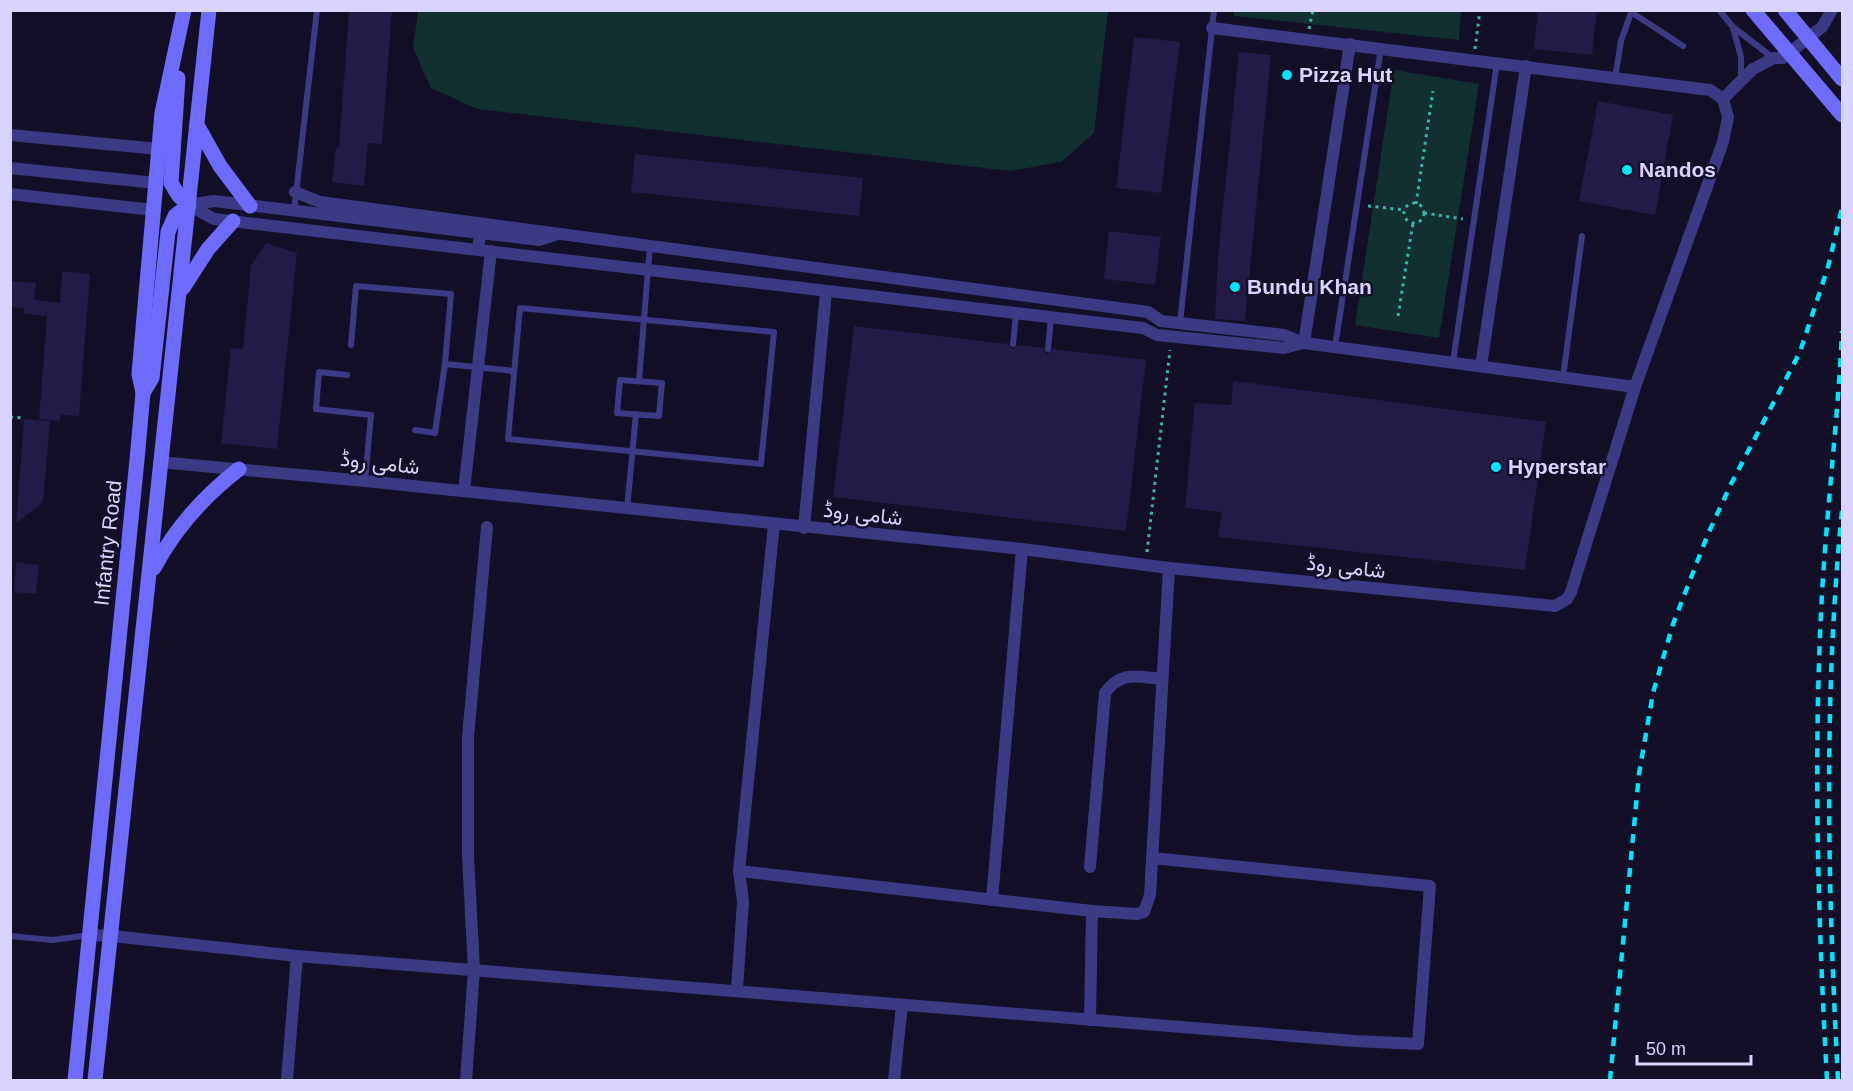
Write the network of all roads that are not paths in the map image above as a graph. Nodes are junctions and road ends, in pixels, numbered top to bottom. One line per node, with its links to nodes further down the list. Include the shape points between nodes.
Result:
1 (209, 10): 23 (main road, Infantry Road)
2 (317, 10): 28 (lane)
3 (1214, 10): 11 (lane)
4 (1719, 10): 10 (lane)
5 (1753, 10): 22 (main road, bridge)
6 (1785, 10): 19 (main road, bridge)
7 (1832, 10): 15 (street, via 1822,27 1783,58)
8 (1632, 11): 13 (lane); 18 (lane, via 1620,41)
9 (183, 16): 25 (main road, Infantry Road, via 162,113); 30 (main road, via 171,183)
10 (1733, 27): 15 (lane); 20 (lane, via 1741,57)
11 (1212, 28): 12 (street); 48 (lane)
12 (1350, 44): 14 (street); 49 (street)
13 (1683, 46)
14 (1381, 48): 16 (street); 52 (lane)
15 (1774, 58): 20 (street)
16 (1497, 63): 17 (street); 54 (lane)
17 (1526, 66): 18 (street); 56 (street)
18 (1615, 78): 21 (street, via 1710,90)
19 (1842, 79)
20 (1741, 80): 21 (street)
21 (1723, 99): 62 (street, via 1728,117 1723,142)
22 (1842, 115)
23 (197, 125): 30 (main road, Infantry Road); 31 (main road, via 220,166)
24 (10, 135): 25 (street)
25 (159, 149): 27 (main road, Infantry Road)
26 (10, 168): 27 (street)
27 (156, 183): 32 (main road, Infantry Road)
28 (296, 192): 33 (lane); 35 (street, via 320,202)
29 (10, 194): 32 (street)
30 (189, 205): 31 (street, via 207,201); 34 (street, via 207,217); 43 (main road, Infantry Road); 63 (main road, via 175,216 168,232 152,378)
31 (250, 206): 33 (street)
32 (153, 210): 63 (main road, Infantry Road, via 139,374)
33 (294, 212): 36 (street)
34 (233, 221): 39 (street); 43 (main road, via 208,249)
35 (561, 233): 36 (street, via 539,240); 38 (street)
36 (480, 234): 39 (street)
37 (1582, 236): 60 (lane)
38 (650, 245): 40 (lane); 41 (street)
39 (484, 251): 40 (street); 57 (street)
40 (648, 271): 42 (street); 47 (lane)
41 (890, 280): 44 (street); 48 (street, via 1148,312 1161,321)
42 (826, 292): 44 (street); 74 (street)
43 (179, 296): 67 (main road, Infantry Road)
44 (888, 300): 45 (street)
45 (1016, 314): 46 (street); 50 (lane)
46 (1051, 318): 49 (street, via 1143,328 1157,335 1284,348); 53 (lane)
47 (644, 320): 58 (lane, via 520,308); 61 (lane); 66 (lane, via 774,332 761,464)
48 (1180, 323): 49 (street, via 1284,335)
49 (1304, 343): 52 (street)
50 (1013, 344)
51 (351, 345): 55 (lane, via 356,286 451,294)
52 (1335, 347): 54 (street)
53 (1048, 349)
54 (1453, 362): 56 (street)
55 (445, 364): 57 (lane); 65 (lane, via 435,433)
56 (1481, 366): 60 (street)
57 (477, 367): 58 (lane); 70 (street)
58 (514, 371): 66 (lane, via 508,439)
59 (347, 375): 69 (lane, via 319,372 316,409 371,415)
60 (1563, 377): 62 (street)
61 (639, 381): 64 (lane, via 620,380 617,413); 64 (lane, via 662,383 659,416)
62 (1635, 387): 76 (street, شامی روڈ, via 1571,592 1562,603 1545,607)
63 (143, 393): 84 (main road, Infantry Road)
64 (636, 414): 66 (lane)
65 (415, 430)
66 (633, 451): 71 (lane)
67 (159, 462): 68 (street, شامی روڈ); 77 (main road, Infantry Road)
68 (239, 469): 69 (street, شامی روڈ); 77 (main road, via 217,486 179,527)
69 (365, 481): 70 (street, شامی روڈ)
70 (464, 491): 71 (street, شامی روڈ)
71 (627, 509): 72 (street, شامی روڈ)
72 (774, 524): 74 (street, شامی روڈ); 81 (street)
73 (487, 527): 88 (street, via 468,737 468,856)
74 (804, 528): 75 (street, شامی روڈ)
75 (1022, 549): 76 (street, شامی روڈ); 82 (street)
76 (1169, 568): 78 (street)
77 (151, 575): 86 (main road, Infantry Road)
78 (1162, 679): 79 (street); 80 (street, via 1122,676 1105,693)
79 (1152, 858): 83 (street, via 1150,894 1144,912); 91 (street, via 1430,886 1418,1044)
80 (1090, 867)
81 (739, 871): 82 (street); 89 (street, via 743,901)
82 (992, 900): 83 (street)
83 (1092, 911): 91 (street)
84 (90, 935): 85 (lane, via 53,940); 86 (street); 92 (main road, Infantry Road)
85 (10, 936)
86 (112, 936): 87 (street); 93 (main road, Infantry Road)
87 (297, 956): 88 (street); 94 (street)
88 (474, 970): 89 (street); 95 (street)
89 (737, 990): 90 (street)
90 (902, 1005): 91 (street); 96 (street)
91 (1090, 1020)
92 (75, 1080)
93 (95, 1080)
94 (287, 1080)
95 (466, 1080)
96 (894, 1080)

